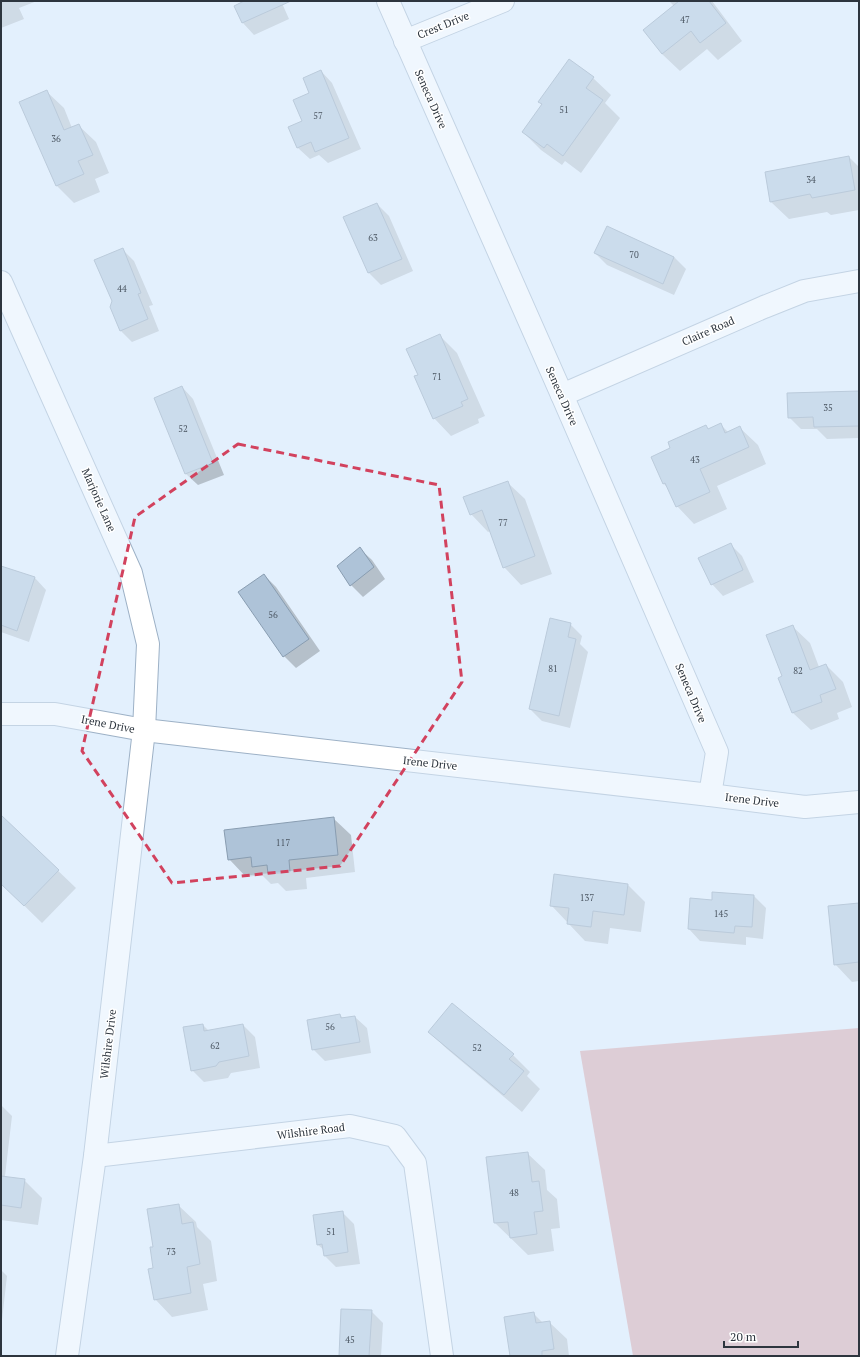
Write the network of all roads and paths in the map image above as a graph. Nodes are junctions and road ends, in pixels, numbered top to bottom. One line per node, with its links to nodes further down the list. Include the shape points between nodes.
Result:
1 (388, 1): 3 (street, Seneca Drive)
2 (503, 1): 3 (street, Crest Drive)
3 (405, 41): 6 (street, Seneca Drive)
4 (859, 281): 6 (street, Claire Road, via 804,291)
5 (1, 282): 8 (street, Marjorie Lane, via 131,572 148,644)
6 (562, 395): 9 (street, Seneca Drive, via 717,752)
7 (1, 714): 8 (street, Irene Drive, via 56,714)
8 (144, 730): 9 (street, Irene Drive); 11 (street, Wilshire Drive)
9 (710, 795): 10 (street, Irene Drive, via 805,807)
10 (859, 802)
11 (95, 1156): 12 (street, Wilshire Drive); 13 (street, Wilshire Road, via 350,1126 395,1136 415,1163)
12 (67, 1356)
13 (442, 1356)

